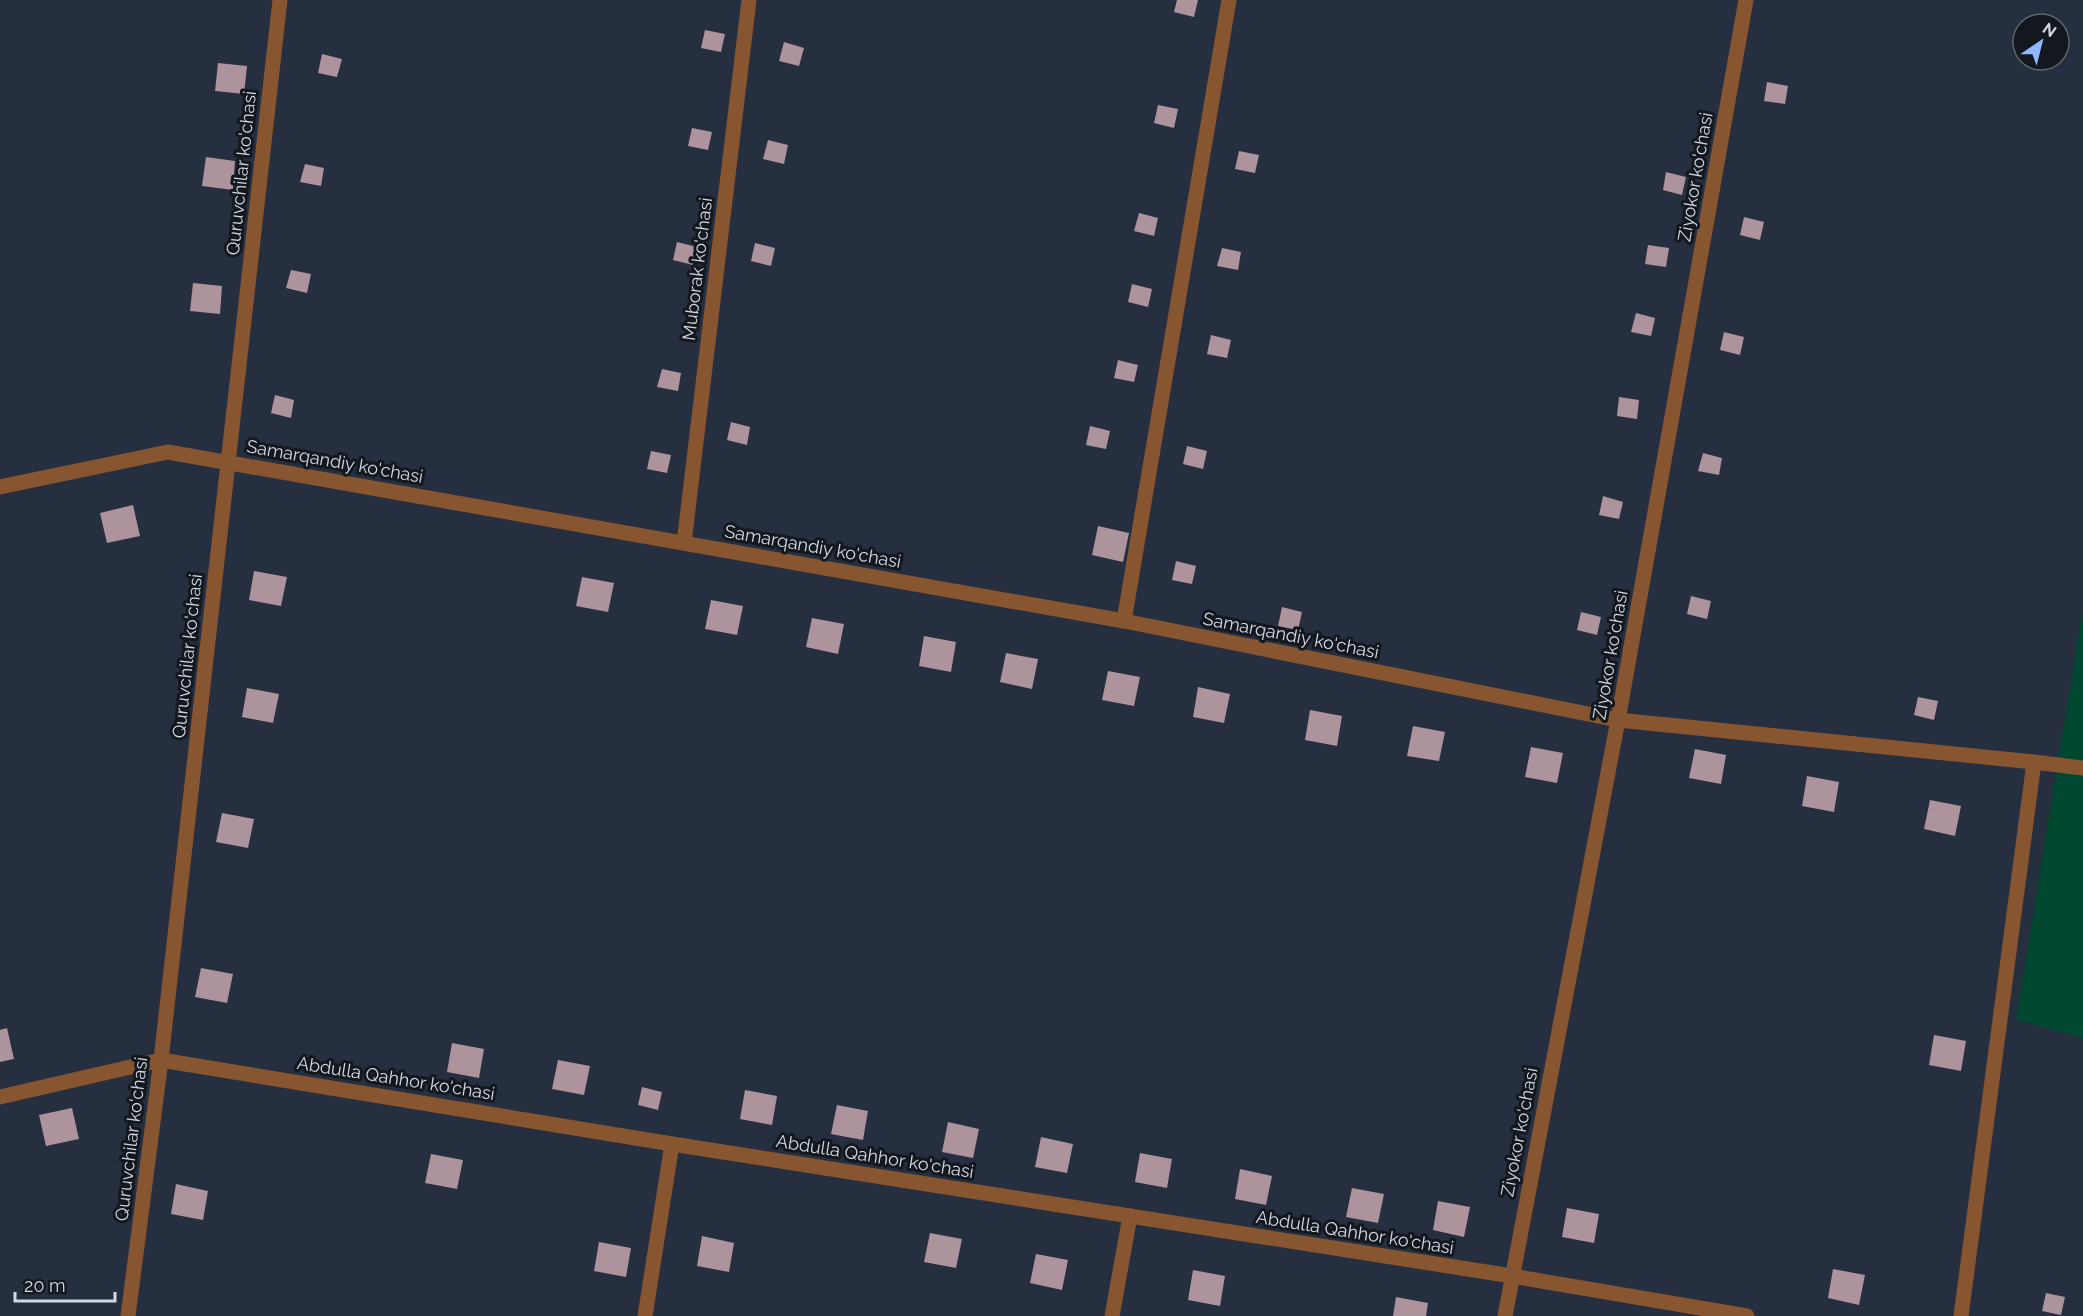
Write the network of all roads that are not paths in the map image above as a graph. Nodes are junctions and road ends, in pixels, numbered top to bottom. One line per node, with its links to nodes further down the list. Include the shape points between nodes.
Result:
1 (280, 0): 5 (street, Quruvchilar ko'chasi)
2 (749, 0): 7 (street, Muborak ko'chasi)
3 (1229, 0): 8 (street)
4 (1746, 0): 9 (street, Ziyokor ko'chasi)
5 (229, 462): 6 (street, Samarqandiy ko'chasi, via 168,452); 7 (street, Samarqandiy ko'chasi); 12 (street, Quruvchilar ko'chasi)
6 (0, 487)
7 (684, 543): 8 (street, Samarqandiy ko'chasi)
8 (1124, 621): 9 (street, Samarqandiy ko'chasi)
9 (1618, 720): 10 (street, Samarqandiy ko'chasi); 16 (street, Ziyokor ko'chasi)
10 (2034, 762): 11 (street, Samarqandiy ko'chasi); 22 (street)
11 (2083, 768)
12 (161, 1060): 13 (street, Abdulla Qahhor ko'chasi); 14 (street, Abdulla Qahhor ko'chasi); 17 (street, Quruvchilar ko'chasi)
13 (0, 1097)
14 (672, 1144): 15 (street, Abdulla Qahhor ko'chasi); 18 (street)
15 (1130, 1216): 16 (street, Abdulla Qahhor ko'chasi); 19 (street)
16 (1512, 1275): 20 (street, Ziyokor ko'chasi); 21 (street, Abdulla Qahhor ko'chasi)
17 (128, 1316)
18 (645, 1316)
19 (1112, 1316)
20 (1504, 1316)
21 (1747, 1316)
22 (1961, 1316)

